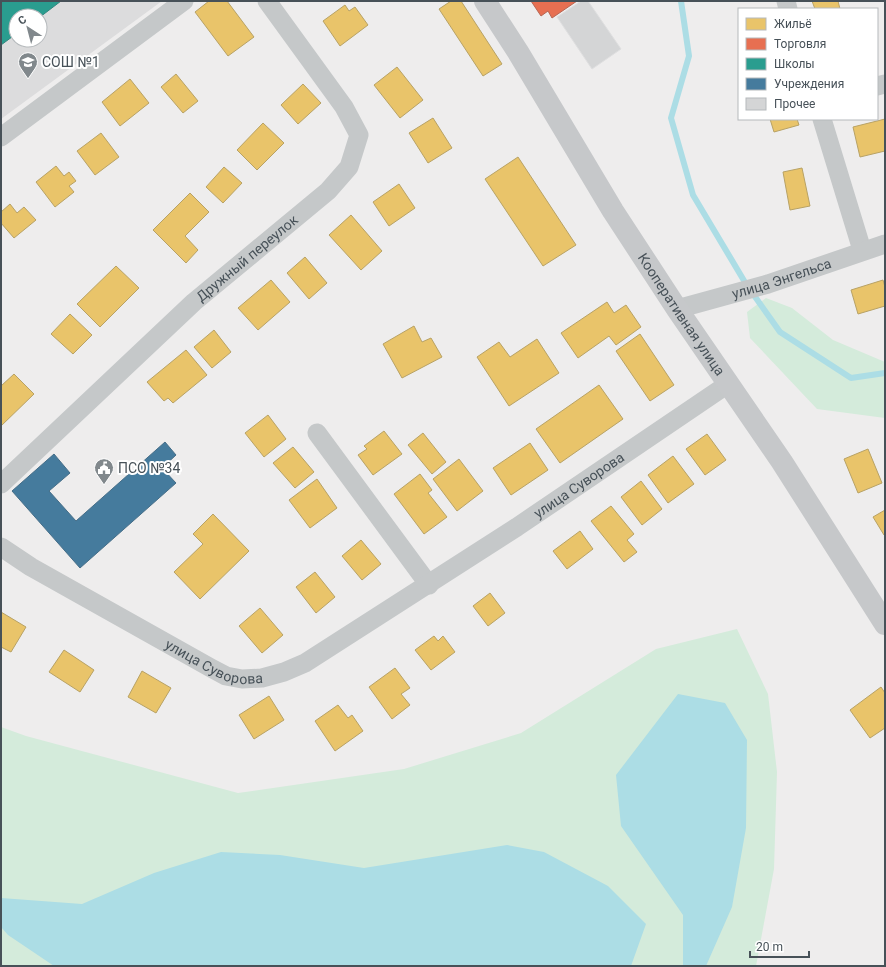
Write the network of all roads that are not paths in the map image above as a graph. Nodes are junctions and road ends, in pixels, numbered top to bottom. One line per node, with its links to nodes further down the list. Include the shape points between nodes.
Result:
1 (184, 1): 5 (street)
2 (267, 1): 11 (street, Дружный переулок, via 344,106 359,135 349,167 328,191 194,302)
3 (485, 1): 8 (street, Кооперативная улица, via 613,211)
4 (822, 120): 7 (street)
5 (1, 137)
6 (885, 244): 7 (street, улица Энгельса)
7 (862, 250): 8 (street, улица Энгельса, via 768,284)
8 (677, 309): 9 (street, Кооперативная улица)
9 (728, 384): 13 (street, улица Суворова); 14 (street, Кооперативная улица, via 782,462)
10 (317, 433): 13 (street)
11 (1, 484)
12 (1, 548): 13 (street, улица Суворова, via 211,668 226,676 242,679 262,678 305,663)
13 (429, 585)
14 (885, 624)

